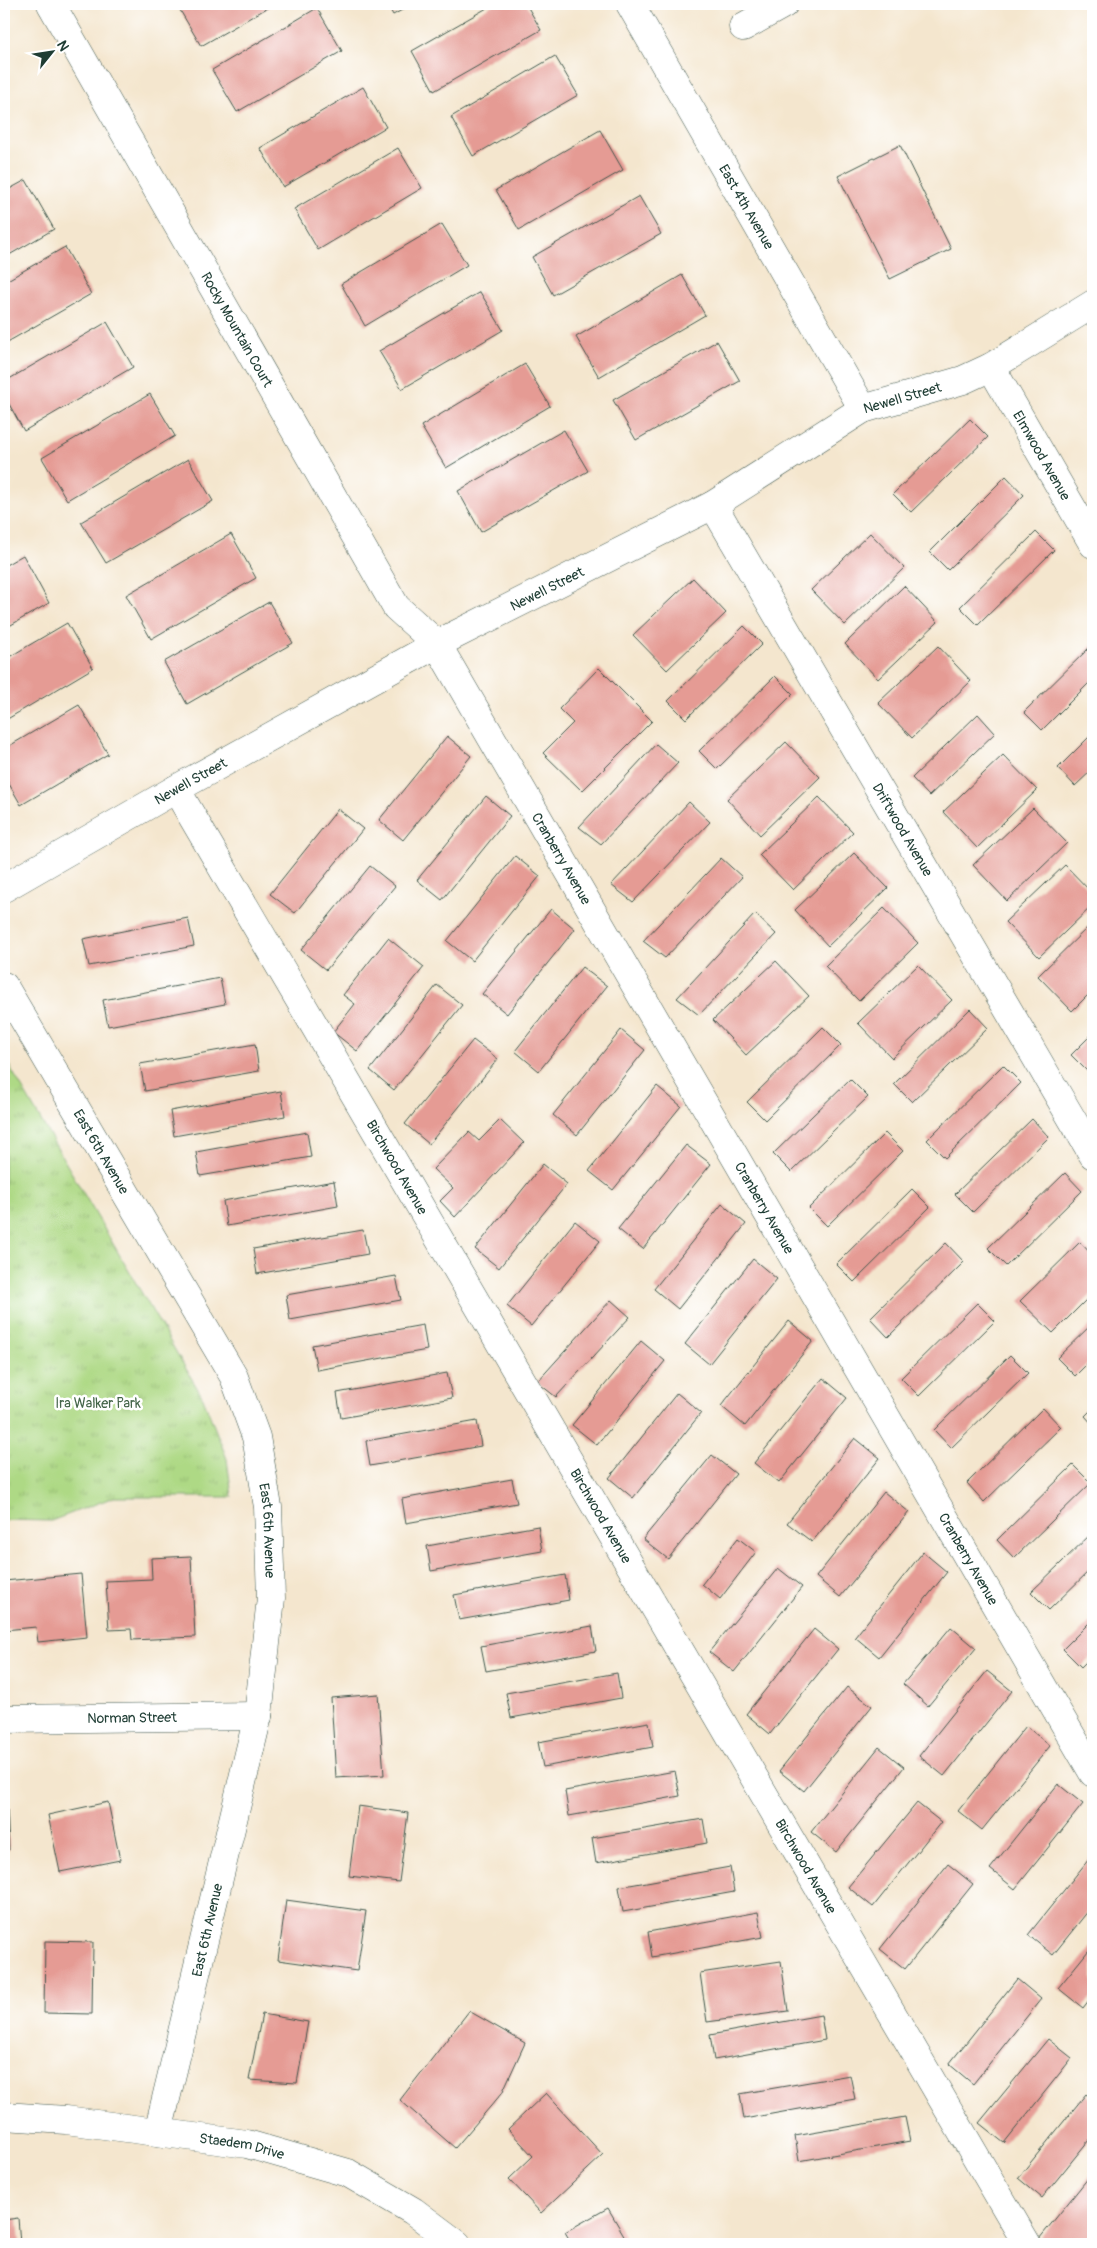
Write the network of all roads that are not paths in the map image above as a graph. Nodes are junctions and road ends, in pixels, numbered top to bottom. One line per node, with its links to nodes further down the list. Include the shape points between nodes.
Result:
1 (51, 4): 10 (street, Rocky Mountain Court, via 396,608)
2 (630, 4): 7 (street, East 4th Avenue)
3 (784, 4): 4 (street)
4 (743, 27)
5 (1093, 304): 6 (street, Newell Street)
6 (991, 367): 7 (street, Newell Street, via 963,380); 9 (street, Elmwood Avenue)
7 (862, 409): 8 (street, Newell Street)
8 (714, 505): 10 (street, Newell Street); 14 (street, Driftwood Avenue)
9 (1093, 544)
10 (437, 644): 11 (street, Newell Street); 17 (street, Cranberry Avenue)
11 (176, 789): 12 (street, Newell Street); 21 (street, Birchwood Avenue)
12 (4, 888)
13 (4, 986): 15 (street, East 6th Avenue, via 234,1377 256,1437 268,1508 272,1598)
14 (1093, 1155)
15 (258, 1716): 16 (street, Norman Street); 19 (street, East 6th Avenue)
16 (4, 1719)
17 (1093, 1772)
18 (4, 2116): 19 (street, Staedem Drive)
19 (158, 2132): 20 (street, Staedem Drive, via 247,2144 348,2173 413,2211)
20 (457, 2244)
21 (1027, 2244)

